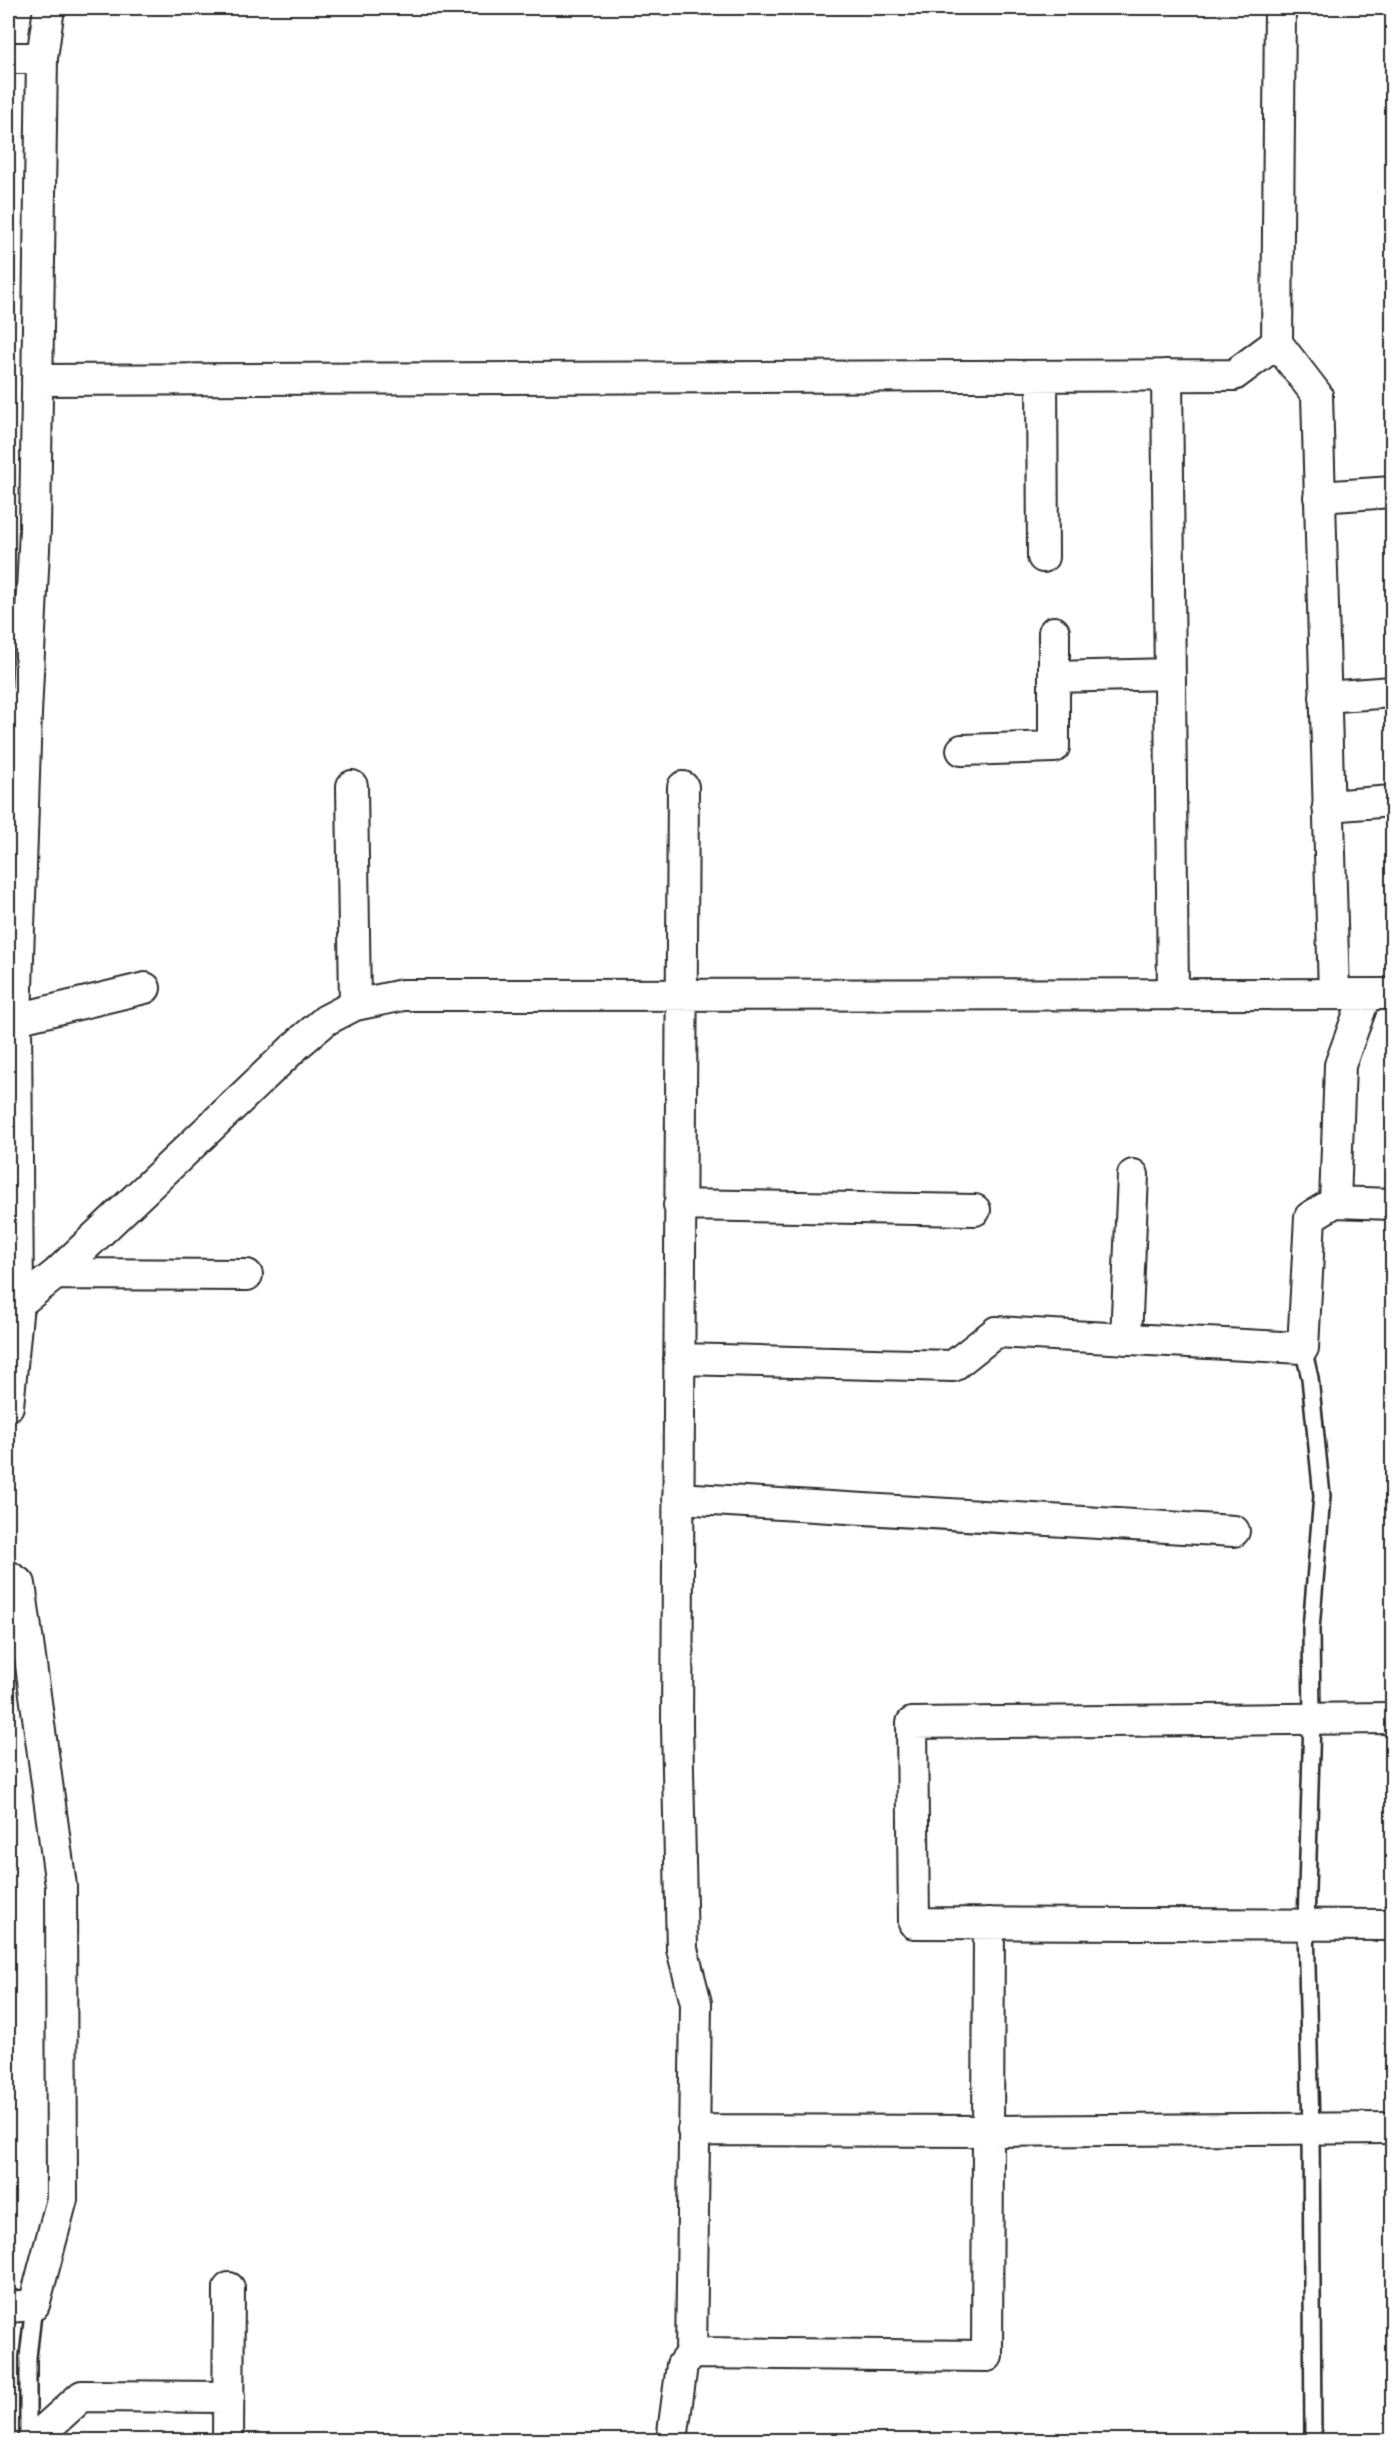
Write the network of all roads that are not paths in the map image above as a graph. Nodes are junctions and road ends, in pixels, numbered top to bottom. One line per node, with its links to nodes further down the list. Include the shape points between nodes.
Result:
1 (49, 8): 4 (street)
2 (1280, 8): 5 (street)
3 (8, 58): 4 (street)
4 (42, 58): 8 (street)
5 (1277, 343): 6 (street, via 1234,375); 10 (street, via 1317,395)
6 (1167, 375): 7 (street); 13 (street)
7 (1042, 376): 8 (street); 11 (street)
8 (37, 380): 28 (street)
9 (1392, 492): 10 (street)
10 (1319, 497): 16 (street)
11 (1043, 557)
12 (1054, 632): 14 (street)
13 (1170, 674): 14 (street); 23 (street)
14 (1055, 677): 17 (street, via 1054,747)
15 (1392, 692): 16 (street)
16 (1325, 697): 21 (street)
17 (962, 750)
18 (352, 786): 27 (street)
19 (683, 787): 26 (street)
20 (1392, 801): 21 (street)
21 (1328, 806): 24 (street)
22 (144, 988): 28 (street)
23 (1173, 994): 24 (street); 26 (street)
24 (1334, 994): 25 (street)
25 (1379, 994): 30 (street, via 1340,1065)
26 (681, 995): 27 (street, via 403,995); 32 (street)
27 (355, 1005): 34 (street, via 326,1020 300,1042)
28 (16, 1018): 36 (street)
29 (1133, 1175): 37 (street)
30 (1335, 1202): 31 (street); 38 (street, via 1310,1217)
31 (1392, 1204)
32 (680, 1205): 33 (street); 39 (street)
33 (975, 1210)
34 (56, 1274): 35 (street); 36 (street)
35 (247, 1275)
36 (13, 1306): 40 (street)
37 (1126, 1339): 38 (street); 39 (street, via 996,1332 953,1366)
38 (1303, 1348): 45 (lane, via 1310,1378 1322,1496 1311,1629)
39 (679, 1359): 41 (street)
40 (8, 1406)
41 (678, 1497): 42 (street); 51 (street, via 681,1937 696,2003)
42 (1234, 1531)
43 (8, 1576): 54 (street, via 20,1584 61,1886 62,2199)
44 (1392, 1718): 45 (street)
45 (1312, 1719): 46 (street, via 912,1723 914,1923); 47 (lane)
46 (989, 1923): 47 (street); 52 (street)
47 (1306, 1925): 48 (street); 49 (lane)
48 (1392, 1925)
49 (1311, 2128): 50 (street); 52 (street); 61 (lane)
50 (1392, 2128)
51 (693, 2130): 52 (street); 55 (street)
52 (989, 2131): 55 (street, via 987,2356)
53 (229, 2288): 56 (street)
54 (21, 2306): 57 (lane, via 28,2357)
55 (691, 2354): 60 (street, via 682,2365)
56 (229, 2397): 58 (street, via 82,2396); 59 (street)
57 (28, 2440)
58 (33, 2440)
59 (228, 2440)
60 (672, 2440)
61 (1313, 2440)

